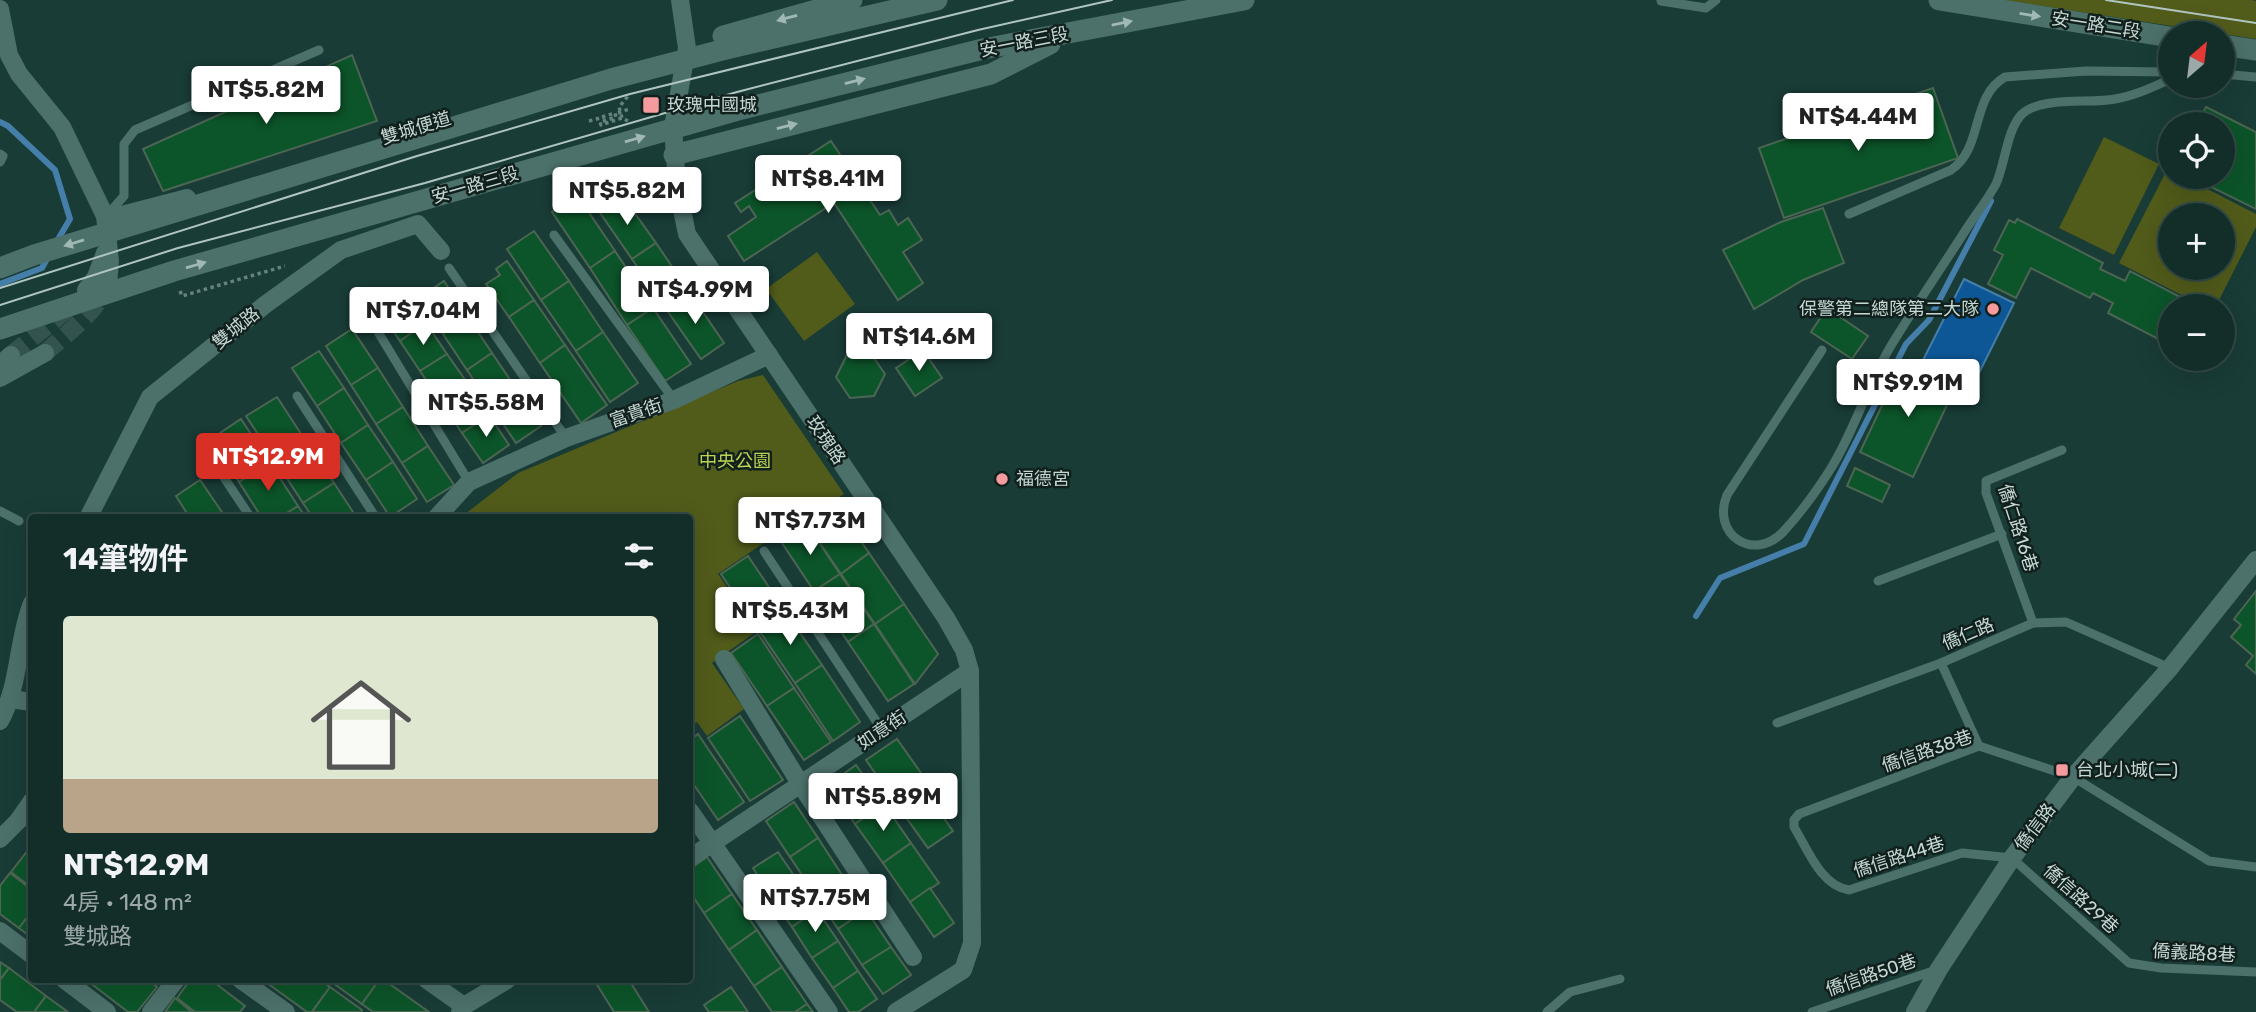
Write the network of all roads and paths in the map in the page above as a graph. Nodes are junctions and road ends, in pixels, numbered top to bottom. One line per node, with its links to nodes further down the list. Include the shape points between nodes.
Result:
1 (680, 0): 12 (street, 玫瑰路)
2 (852, 0): 12 (street, one-way to 12)
3 (937, 0): 34 (street, one-way to 34, via 726,49 501,112)
4 (1244, 0): 9 (street, 安一路三段, one-way to 4)
5 (1716, 0): 7 (lane, via 1706,8)
6 (1939, 0): 10 (street, 安一路二段, one-way to 10)
7 (1661, 1)
8 (1, 18): 29 (street, via 9,55 62,127)
9 (1073, 33): 24 (street, one-way to 9, via 991,74); 40 (street, 安一路三段, one-way to 9, via 163,275 742,109 983,49)
10 (2158, 35)
11 (2235, 47): 14 (street)
12 (687, 48): 24 (street, 玫瑰路, via 673,127); 29 (street, 雙城便道, via 170,203)
13 (319, 50): 29 (lane, via 135,130 124,144 124,196)
14 (2256, 50)
15 (2158, 72): 28 (lane, via 2005,77 1989,91 1961,163)
16 (2235, 75): 17 (lane)
17 (2256, 77)
18 (2158, 83): 41 (lane, via 2116,99 2049,104 2022,115 1996,183 1891,346 1829,472 1783,532 1760,546 1747,544 1726,528 1723,505)
19 (629, 109): 22 (path)
20 (602, 117): 21 (path, via 615,113 616,117 601,125)
21 (622, 118)
22 (589, 121)
23 (0, 154): 25 (lane)
24 (674, 155): 43 (street, 玫瑰路, via 687,234)
25 (0, 162)
26 (647, 170): 27 (path, via 592,185 587,174)
27 (575, 177)
28 (1849, 214)
29 (105, 216): 31 (street)
30 (554, 234): 46 (lane)
31 (108, 243): 36 (street); 37 (street)
32 (441, 250): 52 (street, 雙城路, via 418,224 341,250 266,304 150,397)
33 (288, 265): 38 (path, via 182,296)
34 (0, 268)
35 (449, 268): 47 (lane)
36 (107, 284)
37 (86, 290)
38 (180, 291)
39 (375, 327): 50 (lane)
40 (0, 329)
41 (1822, 351)
42 (45, 353): 44 (street)
43 (769, 355): 46 (street, 富貴街); 66 (street, 玫瑰路, via 946,618)
44 (0, 378)
45 (297, 396): 54 (lane)
46 (674, 400): 47 (street, 富貴街)
47 (566, 438): 50 (street, 富貴街)
48 (2062, 450): 57 (lane, 僑仁路16巷, via 1986,481 1986,494)
49 (215, 464): 53 (lane)
50 (469, 482): 55 (street, 富貴街)
51 (0, 511): 56 (lane)
52 (90, 514)
53 (248, 514)
54 (373, 514)
55 (440, 514)
56 (19, 522)
57 (2002, 534): 60 (lane); 62 (lane, 僑仁路16巷)
58 (764, 551): 71 (lane)
59 (2256, 560): 65 (street, 僑信路)
60 (1878, 581)
61 (28, 613): 67 (street)
62 (2033, 622): 64 (lane, 僑仁路); 65 (lane, 僑仁路, via 2066,622)
63 (724, 659): 74 (street)
64 (1941, 663): 70 (lane, 僑仁路); 72 (lane)
65 (2170, 668): 73 (street, 僑信路)
66 (970, 671): 71 (street, 如意街); 100 (street, 玫瑰路, via 972,943 963,970)
67 (10, 699): 68 (street); 69 (street)
68 (28, 701)
69 (0, 721)
70 (1777, 723)
71 (882, 730): 74 (street, 如意街)
72 (1979, 746): 73 (lane, 僑信路38巷); 76 (lane, 僑信路38巷, via 1798,814)
73 (2073, 777): 81 (street, 僑信路); 82 (lane, 僑信路38巷, via 2209,860)
74 (801, 785): 79 (street, 如意街); 85 (street)
75 (693, 816): 79 (street)
76 (1794, 820): 81 (lane, 僑信路44巷, via 1829,883 1849,890 1962,853)
77 (24, 825): 78 (street)
78 (0, 839)
79 (712, 844): 80 (street, 如意街); 99 (street)
80 (693, 856)
81 (2012, 858): 86 (lane, 僑信路29巷); 87 (street, 僑信路)
82 (2256, 867)
83 (0, 931): 84 (street)
84 (28, 952)
85 (914, 957)
86 (2129, 964): 88 (lane, 僑義路8巷)
87 (1939, 969): 102 (lane, 僑信路50巷); 103 (street, 僑信路)
88 (2256, 972)
89 (1619, 979): 101 (lane, via 1570,992)
90 (69, 983): 96 (street)
91 (175, 983): 97 (street)
92 (245, 983): 98 (street)
93 (431, 983): 95 (street)
94 (503, 983): 95 (street)
95 (462, 1009)
96 (107, 1012)
97 (151, 1012)
98 (286, 1012)
99 (830, 1012)
100 (896, 1012)
101 (1547, 1012)
102 (1812, 1012)
103 (1915, 1012)

